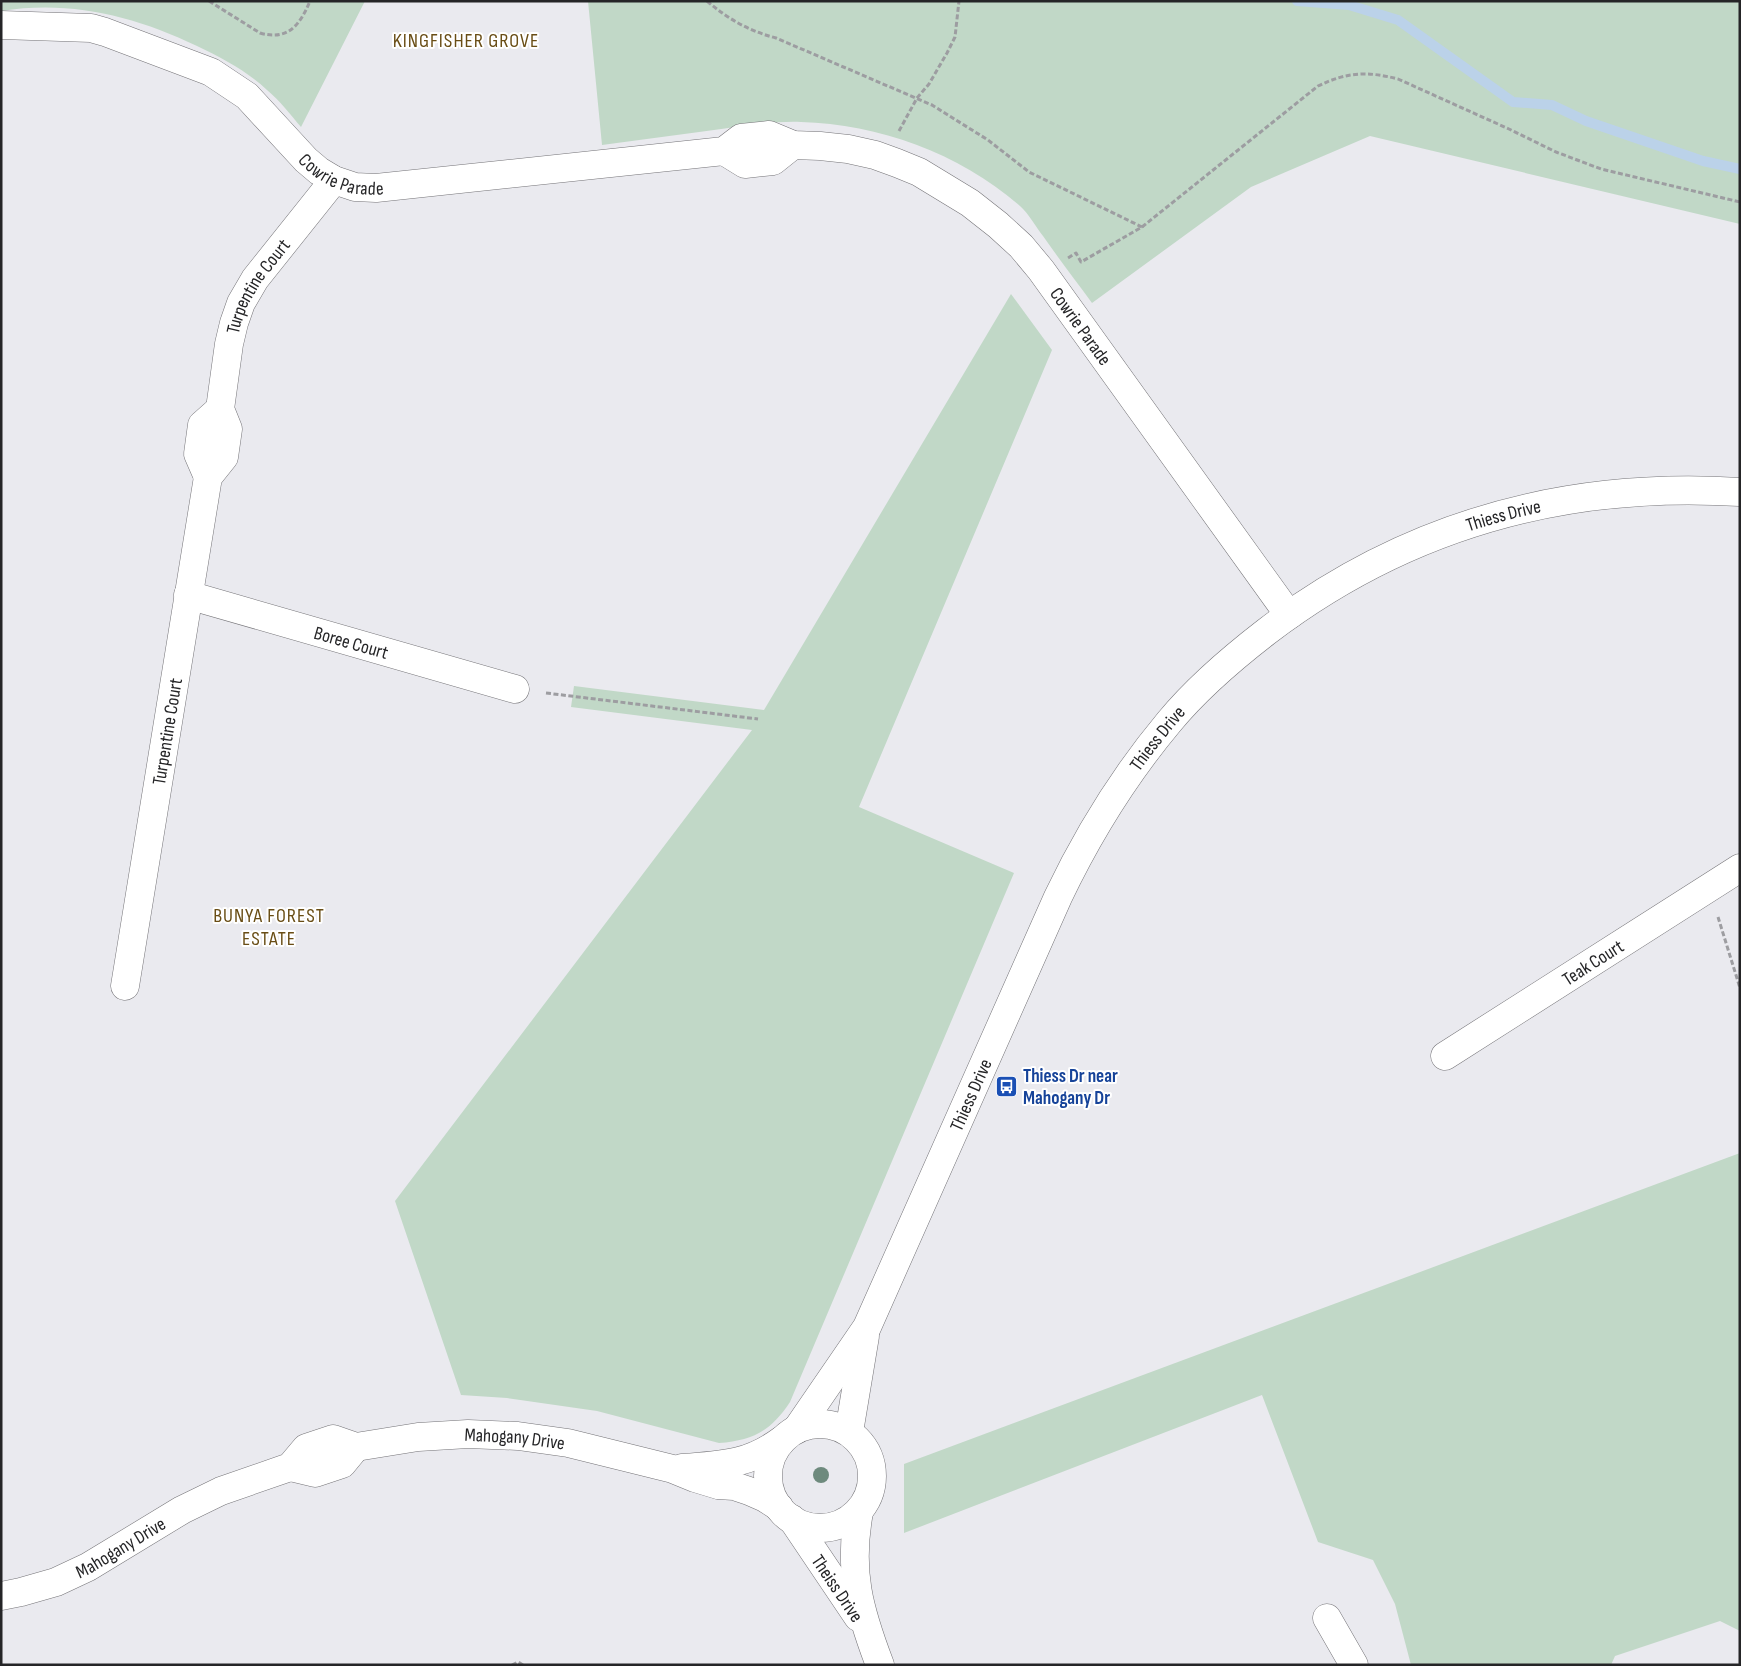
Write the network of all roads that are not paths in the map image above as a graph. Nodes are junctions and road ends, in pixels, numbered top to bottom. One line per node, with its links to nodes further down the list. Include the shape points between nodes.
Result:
1 (1, 25): 2 (street, Cowrie Parade, via 92,28 211,72 247,96 306,160)
2 (334, 180): 4 (street, Turpentine Court, via 255,279 241,303 229,344 220,409 202,425 198,454 208,477); 5 (street, Cowrie Parade, via 355,187 376,188 724,151 741,138 770,135 793,146 848,149 887,159 919,172 998,224 1043,272)
3 (1740, 492): 5 (street, Thiess Drive, via 1644,490 1590,496 1484,519 1382,559)
4 (188, 595): 6 (street, Boree Court); 8 (street, Turpentine Court)
5 (1289, 615): 10 (street, Thiess Drive, via 1207,682 1171,720 1138,761 1081,849)
6 (515, 689)
7 (1740, 868): 9 (street, Teak Court)
8 (125, 986)
9 (1445, 1056)
10 (867, 1327): 11 (street); 12 (street)
11 (849, 1432): 12 (street, via 832,1424 814,1424); 14 (street, via 862,1444 873,1478)
12 (790, 1434): 13 (street, Mahogany Drive, via 760,1454 730,1464); 15 (street, via 772,1455 768,1473 770,1491)
13 (673, 1469): 15 (street, Mahogany Drive, via 695,1478 749,1491); 16 (street, Mahogany Drive, via 568,1443 518,1436 418,1437 356,1447 333,1439 306,1448 290,1467 221,1491 182,1510 88,1567 56,1582)
14 (859, 1512): 15 (street, via 827,1528 809,1526); 18 (street, Theiss Drive, via 854,1576)
15 (786, 1513): 18 (street, Theiss Drive)
16 (1, 1596)
17 (1327, 1618): 20 (street)
18 (867, 1631): 19 (street)
19 (880, 1665)
20 (1354, 1665)

